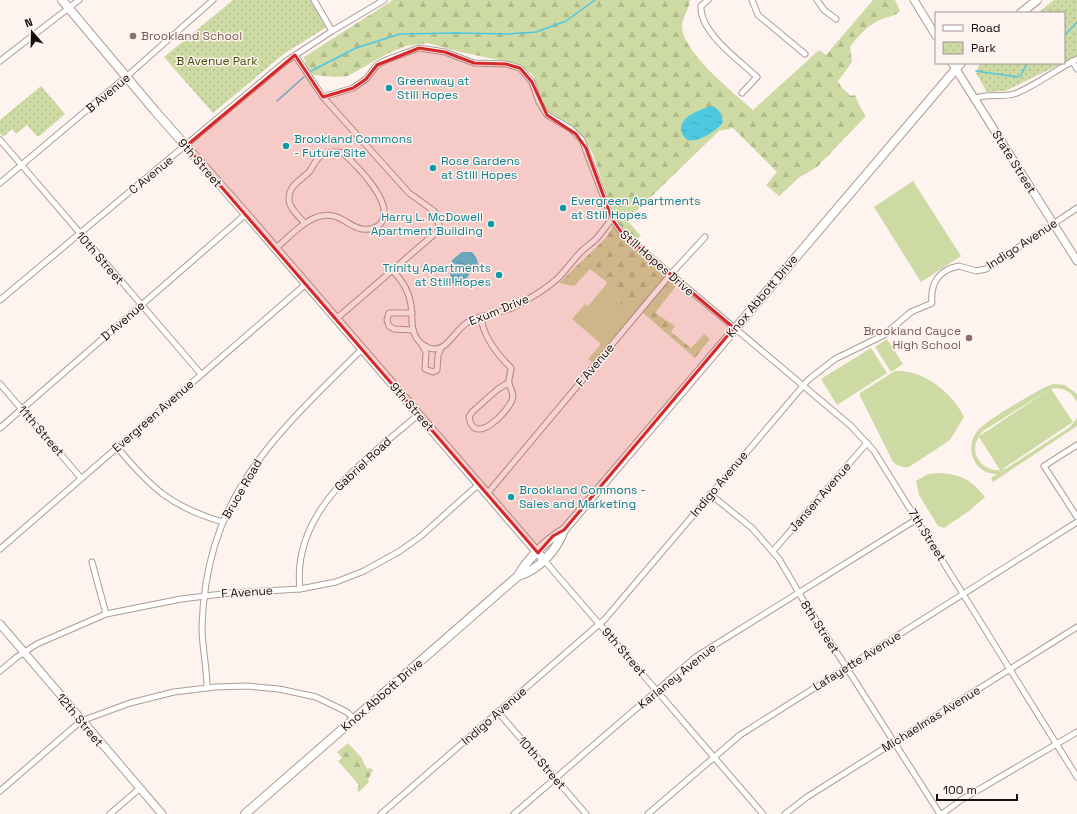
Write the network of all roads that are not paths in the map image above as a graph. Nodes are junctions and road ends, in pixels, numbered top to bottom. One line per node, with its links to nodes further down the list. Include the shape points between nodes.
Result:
1 (62, 0): 11 (main road, 9th Street)
2 (79, 0): 11 (street)
3 (213, 0): 22 (street, B Avenue)
4 (314, 0): 14 (street)
5 (384, 0): 14 (street, C Avenue)
6 (708, 0): 23 (street, via 701,6 701,13 709,32 757,77)
7 (752, 0): 16 (street, via 758,15)
8 (818, 0): 13 (street, via 824,10)
9 (914, 0): 15 (main road)
10 (1037, 0): 12 (main road)
11 (68, 8): 19 (street); 22 (main road, 9th Street, via 117,64)
12 (1022, 12)
13 (836, 19)
14 (332, 31): 17 (street, C Avenue)
15 (935, 34)
16 (805, 54)
17 (295, 55): 24 (street); 27 (street, C Avenue)
18 (1075, 60): 21 (street); 25 (street, via 1016,93 1004,96 983,95)
19 (0, 61)
20 (956, 65): 25 (main road, State Street); 47 (main road, Knox Abbott Drive)
21 (1077, 69)
22 (126, 78): 27 (main road, 9th Street); 28 (street, B Avenue)
23 (742, 93)
24 (323, 97): 32 (street, Still Hopes Drive, via 353,88 366,79 377,65 418,48 445,52 474,63 506,64 520,68 532,82 547,115 571,129 582,140); 39 (street, via 409,192 437,215 439,230)
25 (974, 100): 34 (main road, State Street)
26 (0, 140): 28 (street, 10th Street)
27 (186, 146): 31 (main road, 9th Street); 35 (street, C Avenue)
28 (22, 165): 29 (street, B Avenue); 35 (street, 10th Street)
29 (0, 183)
30 (1077, 208): 34 (street, Indigo Avenue)
31 (246, 214): 37 (main road, 9th Street); 43 (street, D Avenue)
32 (612, 219): 40 (street, Still Hopes Drive, via 622,233); 45 (street, Exum Drive, via 558,278 513,307)
33 (304, 224): 33 (street, via 326,216 336,217 361,229 371,229 383,220 383,201 343,153 334,151 316,159 310,171 290,192 288,198 291,205); 37 (street)
34 (1053, 224): 38 (main road, State Street); 55 (street, Indigo Avenue, via 986,269 976,270 959,266 937,278 931,289 932,303 912,312 884,335 835,359)
35 (79, 233): 42 (street, C Avenue); 43 (street, 10th Street)
36 (705, 237): 40 (street, F Avenue)
37 (275, 249): 41 (main road, 9th Street)
38 (1077, 261)
39 (393, 271): 44 (street, via 406,288); 46 (street)
40 (670, 275): 47 (street, Still Hopes Drive); 64 (street, F Avenue)
41 (306, 284): 46 (main road, 9th Street); 52 (street, Evergreen Avenue)
42 (0, 300)
43 (141, 306): 52 (street, 10th Street); 56 (street, D Avenue)
44 (412, 313): 48 (street); 48 (street, via 390,313 387,320 389,326 394,329)
45 (481, 317): 50 (street, Exum Drive, via 460,327 454,338); 53 (street, via 493,346 510,368)
46 (336, 319): 51 (main road, 9th Street)
47 (734, 328): 55 (street, 7th Street); 70 (main road, Knox Abbott Drive)
48 (414, 330): 49 (street)
49 (422, 344): 50 (street); 50 (street, via 426,352 425,369 428,371 437,370)
50 (441, 348)
51 (362, 350): 57 (main road, 9th Street); 68 (street, Bruce Road, via 272,442 243,483)
52 (201, 374): 61 (street, Evergreen Avenue)
53 (508, 383): 53 (street, via 513,390 513,399 507,410 484,428 473,426 469,416 472,412)
54 (0, 384): 56 (street, 11th Street)
55 (802, 385): 59 (street, 7th Street); 65 (street, Indigo Avenue)
56 (21, 409): 58 (street, D Avenue); 62 (street, 11th Street)
57 (419, 414): 63 (main road, 9th Street); 77 (street, Gabriel Road, via 344,479 331,494 304,541 300,560)
58 (0, 428)
59 (867, 443): 67 (street, 7th Street); 72 (street, Jansen Avenue)
60 (1077, 445): 66 (street, via 1044,466)
61 (117, 446): 62 (street, Evergreen Avenue); 68 (street, via 146,480 165,497)
62 (81, 478): 71 (street, Evergreen Avenue)
63 (479, 484): 64 (main road, 9th Street); 77 (street, F Avenue, via 421,536 392,557 336,582)
64 (487, 494): 73 (main road, 9th Street)
65 (710, 494): 72 (street, 8th Street, via 752,528); 83 (street, Indigo Avenue)
66 (1077, 517)
67 (917, 519): 78 (street, Karlaney Avenue); 79 (street, 7th Street)
68 (223, 522): 80 (street, Bruce Road, via 210,563)
69 (1077, 522): 79 (street, Lafayette Avenue)
70 (564, 530): 73 (main road, Knox Abbott Drive, via 553,536); 74 (main road, Knox Abbott Drive, via 560,542)
71 (0, 548)
72 (773, 551): 78 (street, 8th Street)
73 (538, 553): 74 (main road, 9th Street); 76 (main road, Knox Abbott Drive, via 523,566)
74 (544, 560): 76 (main road, Knox Abbott Drive, via 529,573); 83 (street, 9th Street)
75 (92, 562): 81 (street)
76 (518, 576): 92 (main road, Knox Abbott Drive)
77 (300, 589): 80 (street, F Avenue)
78 (799, 592): 86 (street, 8th Street); 90 (street, Karlaney Avenue, via 708,649)
79 (963, 594): 86 (street, Lafayette Avenue); 87 (street, 7th Street)
80 (206, 596): 81 (street, F Avenue); 89 (street, Bruce Road, via 202,639)
81 (106, 614): 85 (street, F Avenue)
82 (0, 624): 85 (main road, 12th Street)
83 (599, 624): 90 (street, 9th Street); 91 (street, Indigo Avenue)
84 (1077, 627): 87 (street, Michaelmas Avenue)
85 (24, 652): 88 (street, F Avenue); 93 (main road, 12th Street)
86 (846, 667): 95 (street, 8th Street); 97 (street, Lafayette Avenue, via 740,735)
87 (1010, 669): 95 (street, Michaelmas Avenue); 96 (street, 7th Street)
88 (0, 671)
89 (208, 688): 92 (street, via 247,686 298,692 338,707); 93 (street, via 139,700)
90 (657, 691): 97 (street, 9th Street); 99 (street, Karlaney Avenue)
91 (498, 712): 99 (street, 10th Street); 105 (street, Indigo Avenue)
92 (354, 719): 104 (main road, Knox Abbott Drive)
93 (81, 721): 100 (main road, 12th Street); 101 (street)
94 (1077, 732): 96 (street)
95 (894, 742): 110 (street, Michaelmas Avenue, via 807,797); 111 (street, 8th Street)
96 (1057, 744): 98 (street, 7th Street); 111 (street)
97 (714, 757): 108 (street, Lafayette Avenue); 109 (street, 9th Street)
98 (1077, 777)
99 (555, 778): 106 (street, Karlaney Avenue); 107 (street, 10th Street)
100 (139, 788): 102 (street); 103 (main road, 12th Street)
101 (0, 791)
102 (110, 814)
103 (162, 814)
104 (245, 814)
105 (381, 814)
106 (514, 814)
107 (586, 814)
108 (648, 814)
109 (763, 814)
110 (785, 814)
111 (941, 814)

